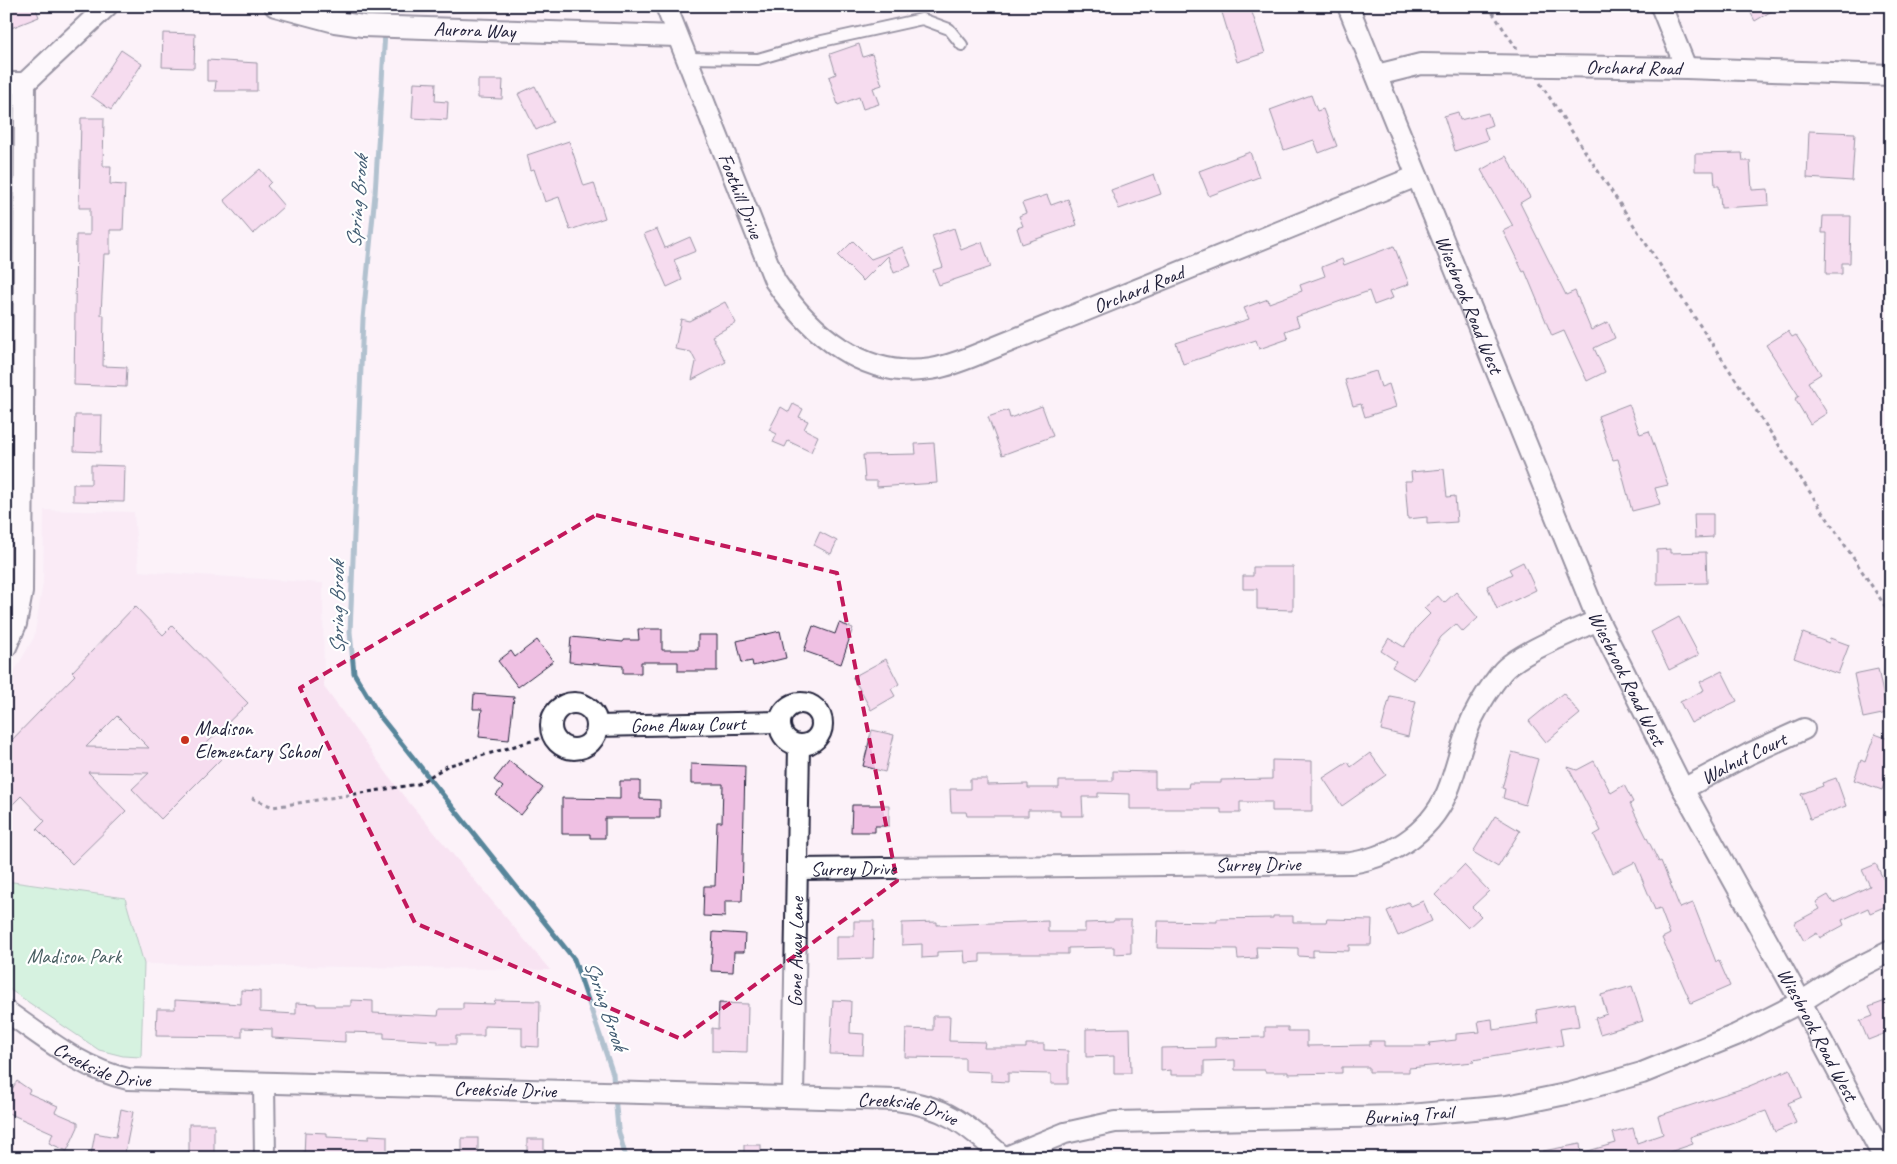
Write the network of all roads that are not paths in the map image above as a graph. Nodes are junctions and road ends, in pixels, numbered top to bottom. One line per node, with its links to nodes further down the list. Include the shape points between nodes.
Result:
1 (107, 6): 12 (street)
2 (275, 6): 6 (street, Aurora Way, via 363,26)
3 (666, 6): 6 (street, Foothill Drive)
4 (1348, 6): 10 (street, Wiesbrook Road West)
5 (1661, 6): 9 (street)
6 (678, 36): 8 (street, Foothill Drive)
7 (962, 45): 8 (lane, via 949,29 922,18 758,59)
8 (686, 58): 14 (street, Foothill Drive, via 775,282 808,323)
9 (1686, 68): 10 (street, Orchard Road, via 1420,64); 11 (street, Orchard Road)
10 (1377, 75): 13 (street, Wiesbrook Road West)
11 (1891, 75)
12 (16, 83): 16 (street, via 22,592 16,624)
13 (1417, 176): 14 (street, Orchard Road, via 946,366 929,370 900,370); 15 (street, Wiesbrook Road West)
14 (854, 357)
15 (1598, 620): 21 (street, Wiesbrook Road West); 22 (street, Surrey Drive, via 1540,647 1504,670 1473,717 1449,787 1422,831 1376,857 1351,862)
16 (6, 647)
17 (780, 722): 18 (street, Gone Away Court); 20 (street, via 785,738); 20 (street, via 783,714 795,704 803,703 818,711 822,727 820,734 807,744)
18 (597, 726): 18 (street, via 595,735 582,748 564,748 552,735 552,717 565,705 574,703 590,710)
19 (1804, 729): 21 (street, Walnut Court)
20 (799, 745): 22 (street, Gone Away Lane)
21 (1683, 789): 24 (street, Wiesbrook Road West)
22 (798, 869): 27 (street, Gone Away Lane)
23 (1891, 951): 24 (street, Burning Trail, via 1843,975)
24 (1801, 1002): 29 (street, Burning Trail, via 1682,1058 1613,1082 1543,1099 1454,1113 1399,1116 1115,1122 1065,1133); 30 (street, Wiesbrook Road West)
25 (6, 1011): 26 (street, Creekside Drive, via 73,1057 111,1075 141,1080)
26 (264, 1083): 27 (street, Creekside Drive); 28 (street)
27 (793, 1098): 29 (street, Creekside Drive, via 918,1103 962,1122)
28 (265, 1158)
29 (1004, 1158)
30 (1884, 1158)

